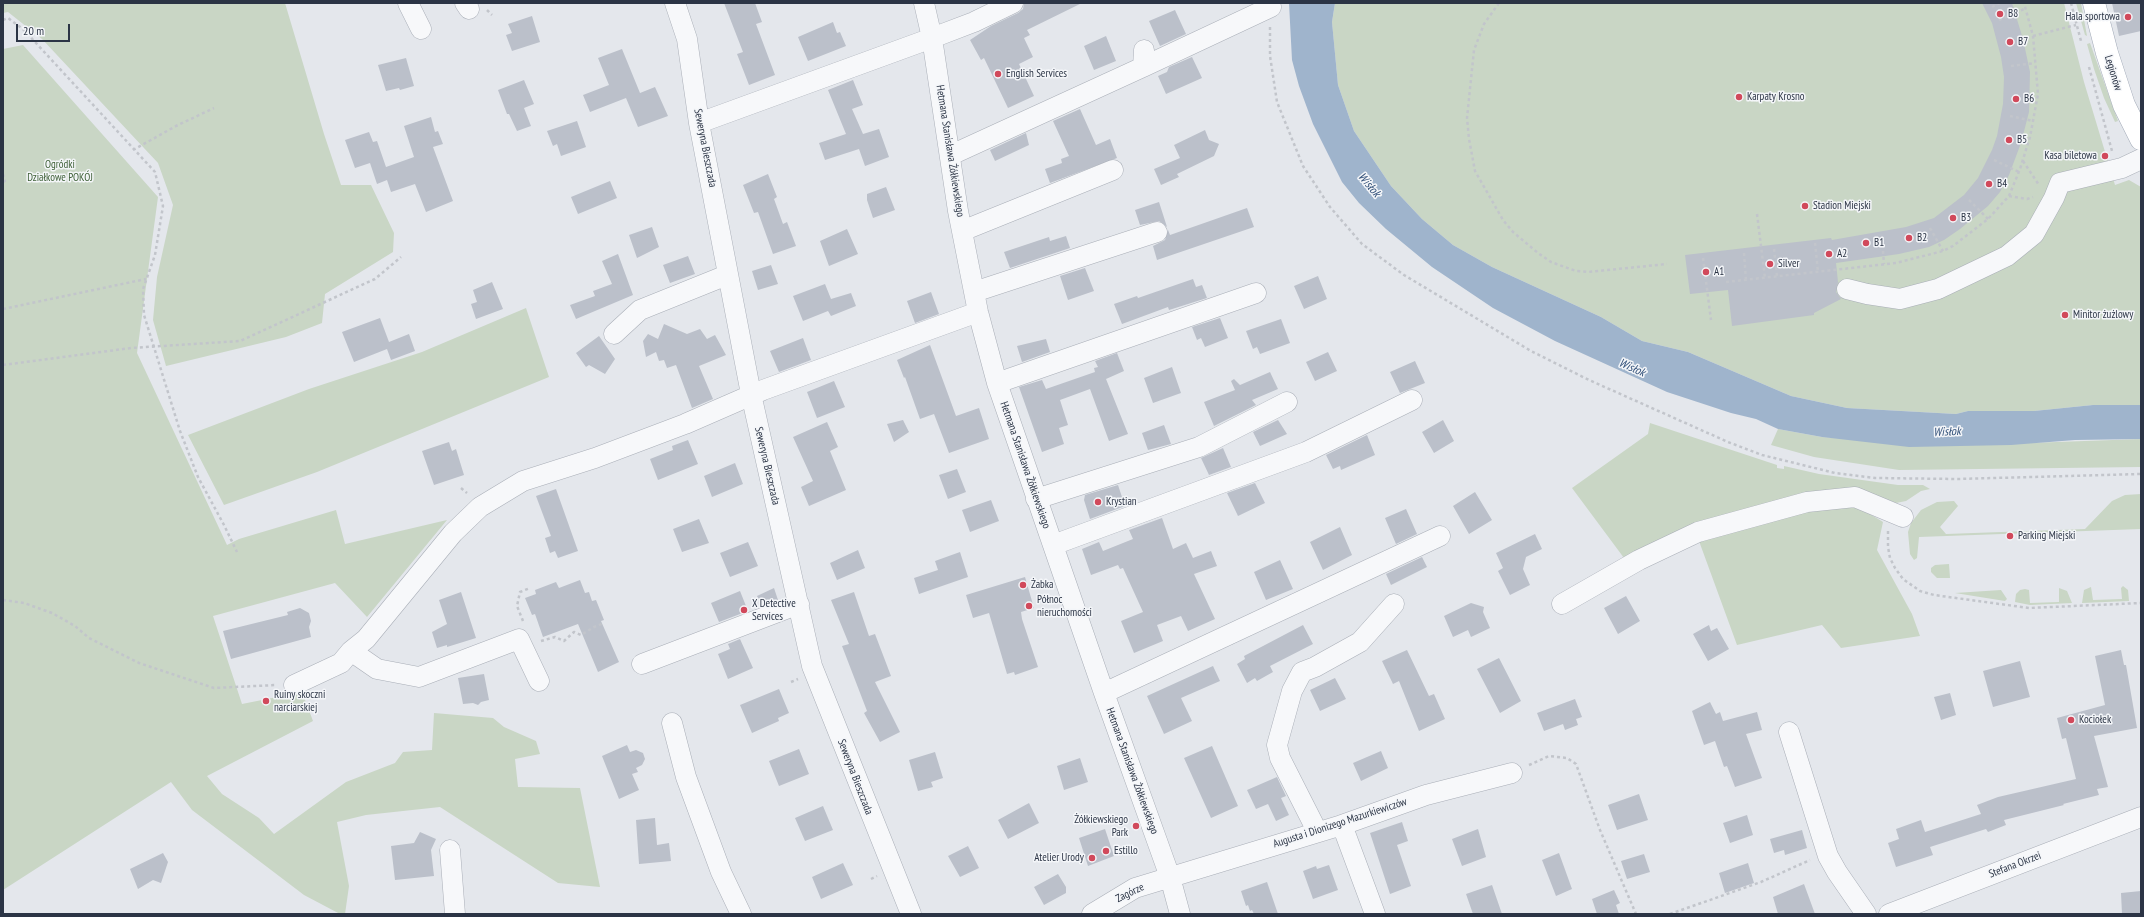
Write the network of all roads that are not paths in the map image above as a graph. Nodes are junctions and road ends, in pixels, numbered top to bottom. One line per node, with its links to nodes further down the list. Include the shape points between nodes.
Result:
1 (408, 3): 7 (street)
2 (675, 3): 9 (street, Seweryna Bieszczada, via 687,39)
3 (924, 3): 8 (street, Hetmana Stanisława Żółkiewskiego)
4 (1013, 3): 8 (street)
5 (2094, 3): 10 (main road, Legionów, via 2124,105)
6 (1271, 7): 11 (street, via 1143,58)
7 (421, 29)
8 (932, 38): 9 (street); 11 (street, Hetmana Stanisława Żółkiewskiego)
9 (699, 123): 16 (street, Seweryna Bieszczada)
10 (2141, 139)
11 (951, 156): 14 (street, Hetmana Stanisława Żółkiewskiego)
12 (2141, 159): 17 (street, via 2122,168 2060,183 2048,196 2034,234 2007,256 1938,289 1900,299)
13 (1113, 170): 14 (street)
14 (962, 231): 18 (street, Hetmana Stanisława Żółkiewskiego)
15 (1157, 232): 18 (street)
16 (727, 275): 21 (street, via 640,310); 23 (street, Seweryna Bieszczada)
17 (1847, 289)
18 (974, 292): 20 (street, Hetmana Stanisława Żółkiewskiego)
19 (1256, 293): 22 (street)
20 (978, 312): 22 (street, Hetmana Stanisława Żółkiewskiego); 23 (street)
21 (614, 334)
22 (997, 383): 26 (street, Hetmana Stanisława Żółkiewskiego)
23 (751, 394): 30 (street, Seweryna Bieszczada); 33 (street, via 685,424 595,458 522,480 480,507 453,533 366,638)
24 (1412, 400): 29 (street, via 1306,452)
25 (1287, 402): 26 (street, via 1199,447)
26 (1036, 499): 29 (street, Hetmana Stanisława Żółkiewskiego)
27 (1895, 521): 32 (street, via 1855,497 1807,502 1698,532 1639,560)
28 (1440, 536): 37 (street)
29 (1053, 545): 37 (street, Hetmana Stanisława Żółkiewskiego)
30 (799, 604): 34 (street); 49 (street, Seweryna Bieszczada, via 814,672)
31 (1394, 604): 43 (street, via 1360,642 1302,672 1292,691 1277,745 1280,758)
32 (1562, 604)
33 (351, 651): 35 (street, via 377,669 419,677 519,640 527,646); 36 (street, via 341,663)
34 (642, 664)
35 (539, 681)
36 (294, 685)
37 (1104, 693): 45 (street, Hetmana Stanisława Żółkiewskiego)
38 (672, 723): 48 (street, via 686,777 721,872)
39 (1790, 732): 52 (street, via 1828,856 1836,872)
40 (1512, 773): 42 (street, Augusta i Dionizego Mazurkiewiczów, via 1426,795)
41 (2141, 817): 53 (street, Stefana Okrzei)
42 (1342, 825): 43 (street, Augusta i Dionizego Mazurkiewiczów); 51 (street)
43 (1317, 831): 45 (street, Augusta i Dionizego Mazurkiewiczów)
44 (450, 850): 47 (street)
45 (1170, 877): 46 (street, Zagórze, via 1135,888); 50 (street, Hetmana Stanisława Żółkiewskiego)
46 (1097, 913)
47 (454, 914)
48 (741, 914)
49 (911, 914)
50 (1180, 914)
51 (1376, 914)
52 (1866, 914)
53 (1889, 914)

